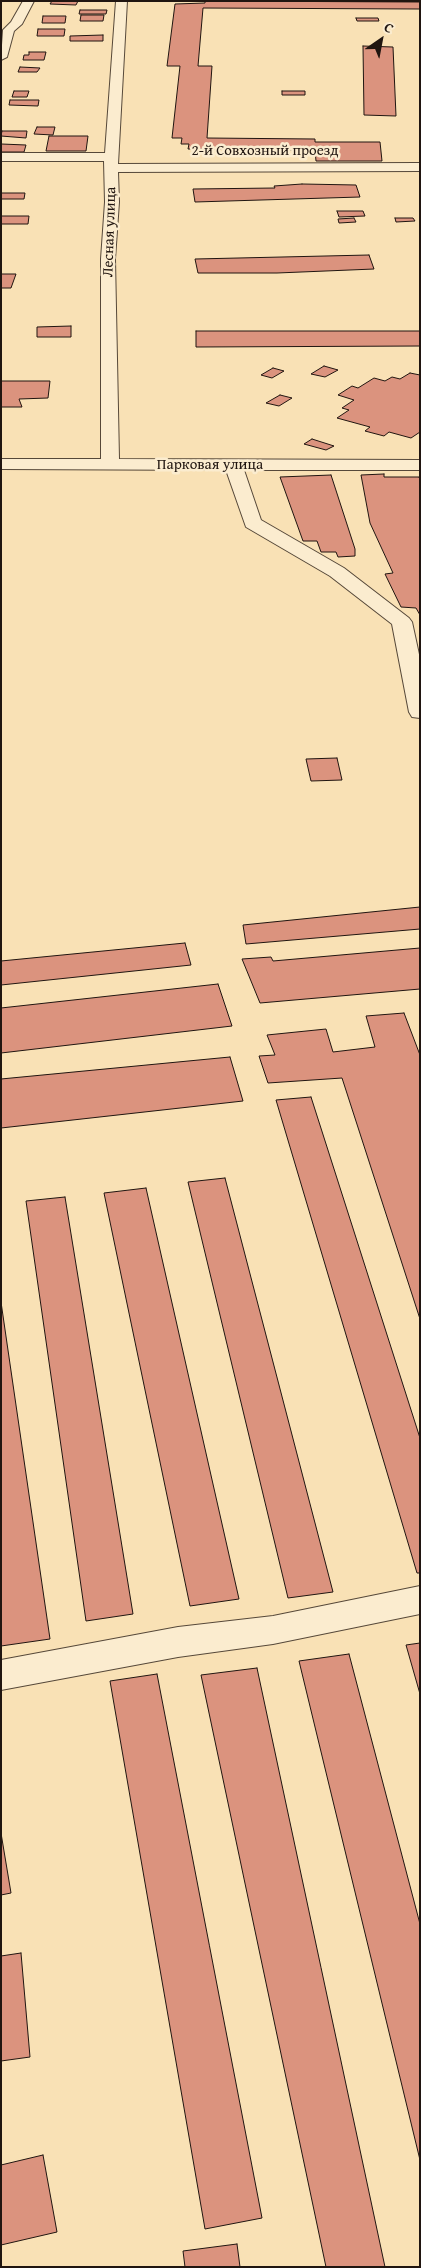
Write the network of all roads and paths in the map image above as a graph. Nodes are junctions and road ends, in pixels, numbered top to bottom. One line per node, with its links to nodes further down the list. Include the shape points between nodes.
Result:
1 (29, 1): 4 (street)
2 (122, 1): 7 (street, Лесная улица)
3 (1, 23): 4 (street)
4 (16, 24): 5 (street, via 9,30)
5 (1, 57)
6 (1, 157): 7 (street, 2-й Совхозный проезд)
7 (111, 163): 8 (street, 2-й Совхозный проезд); 9 (street, Лесная улица, via 108,259)
8 (420, 167)
9 (110, 463): 10 (street, Парковая улица); 12 (street, Парковая улица)
10 (1, 464)
11 (420, 465): 12 (street, Парковая улица)
12 (234, 466): 13 (street, via 253,523 337,572 402,622)
13 (420, 712)
14 (420, 1600): 15 (street, via 273,1630 178,1642)
15 (1, 1675)

